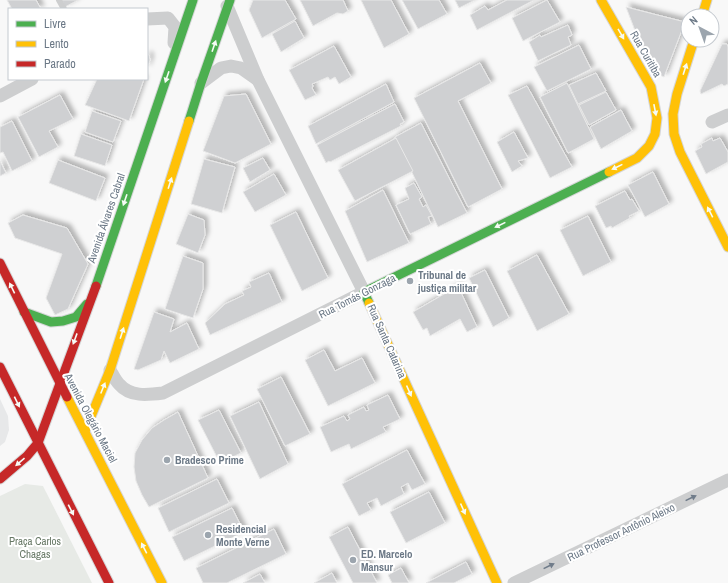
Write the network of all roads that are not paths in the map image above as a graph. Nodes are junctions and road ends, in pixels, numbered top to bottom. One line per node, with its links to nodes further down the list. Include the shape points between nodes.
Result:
1 (193, 0): 6 (street, Avenida Álvares Cabral)
2 (601, 0): 10 (street, Rua Curitiba, one-way to 10)
3 (229, 3): 8 (street, Rua Santa Catarina); 9 (street, one-way to 3)
4 (148, 19): 6 (street, via 168,18 175,27)
5 (690, 48): 11 (street, one-way to 5)
6 (174, 54): 19 (street, Avenida Álvares Cabral, one-way to 19)
7 (30, 80): 12 (street)
8 (258, 80): 9 (street, Rua Santa Catarina, via 240,68 231,66 222,68); 18 (street, Rua Santa Catarina)
9 (201, 83): 22 (street, one-way to 9)
10 (651, 87): 11 (street); 15 (street, Rua Curitiba, one-way to 15, via 657,118 655,134)
11 (668, 95): 16 (street, one-way to 11, via 680,152 674,134 673,114)
12 (0, 96)
13 (728, 114): 14 (street)
14 (712, 122)
15 (649, 146): 18 (street, Rua Tomás Gonzaga, one-way to 18, via 637,158)
16 (728, 247)
17 (0, 263): 20 (street, Avenida Olegário Maciel, one-way to 17)
18 (364, 292): 22 (street, Rua Tomás Gonzaga, via 163,393 144,395 130,392 119,384); 30 (street, Rua Santa Catarina, one-way to 30)
19 (89, 302): 20 (street, via 76,317 63,321 51,322); 23 (street, Avenida Álvares Cabral, one-way to 23)
20 (24, 312): 23 (street, Avenida Olegário Maciel)
21 (0, 367): 25 (street, one-way to 25)
22 (110, 370): 24 (street, one-way to 22)
23 (60, 384): 24 (street, Avenida Olegário Maciel); 25 (street, Avenida Álvares Cabral)
24 (85, 431): 29 (street, Avenida Olegário Maciel, one-way to 24)
25 (38, 443): 26 (street, one-way to 26); 28 (street, one-way to 28)
26 (0, 479)
27 (728, 480): 31 (street, Rua Professor Antônio Aleixo, one-way to 27)
28 (109, 583)
29 (162, 583)
30 (497, 583)
31 (514, 583)

